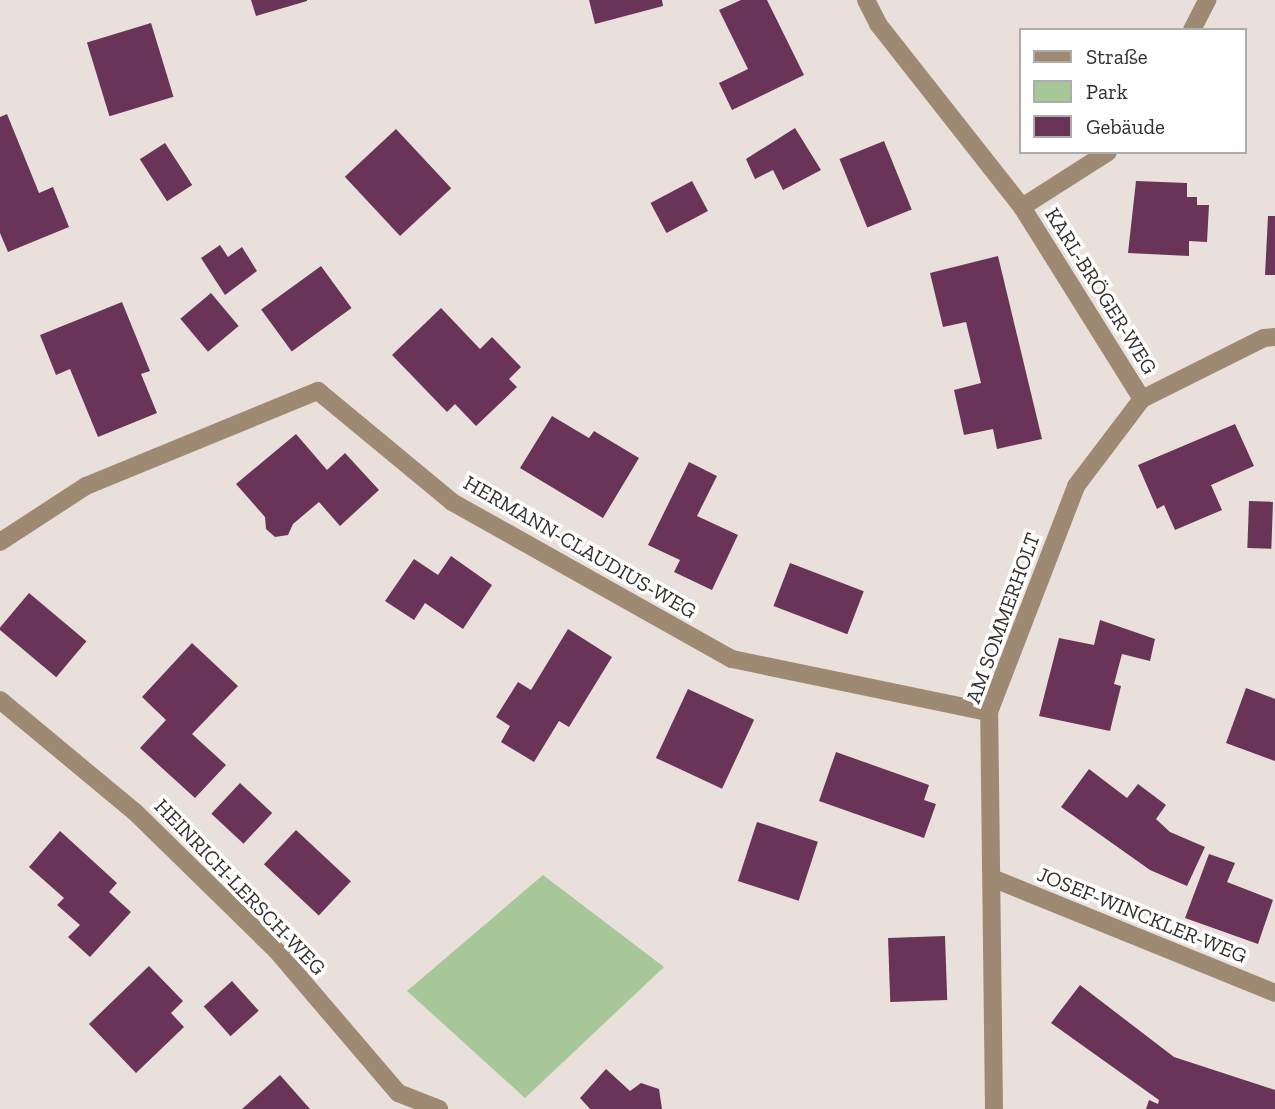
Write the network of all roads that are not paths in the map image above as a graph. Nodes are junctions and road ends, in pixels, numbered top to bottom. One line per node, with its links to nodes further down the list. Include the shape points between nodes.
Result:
1 (866, 0): 5 (street, KARL-BRÖGER-WEG, via 878,24)
2 (1207, 0): 3 (street)
3 (1193, 28)
4 (1105, 154): 5 (street, KARL-BRÖGER-WEG)
5 (1022, 207): 7 (street, KARL-BRÖGER-WEG)
6 (1275, 337): 7 (street, AM SOMMERHOLT, via 1264,338)
7 (1142, 399): 10 (street, AM SOMMERHOLT, via 1076,486)
8 (0, 542): 10 (street, HERMANN-CLAUDIUS-WEG, via 86,486 318,391 452,502 732,659)
9 (0, 701): 13 (street, HEINRICH-LERSCH-WEG, via 17,710 135,812 267,941 398,1093)
10 (989, 712): 11 (street, AM SOMMERHOLT)
11 (992, 878): 12 (street, JOSEF-WINCKLER-WEG); 14 (street, AM SOMMERHOLT)
12 (1275, 993)
13 (439, 1109)
14 (995, 1109)

